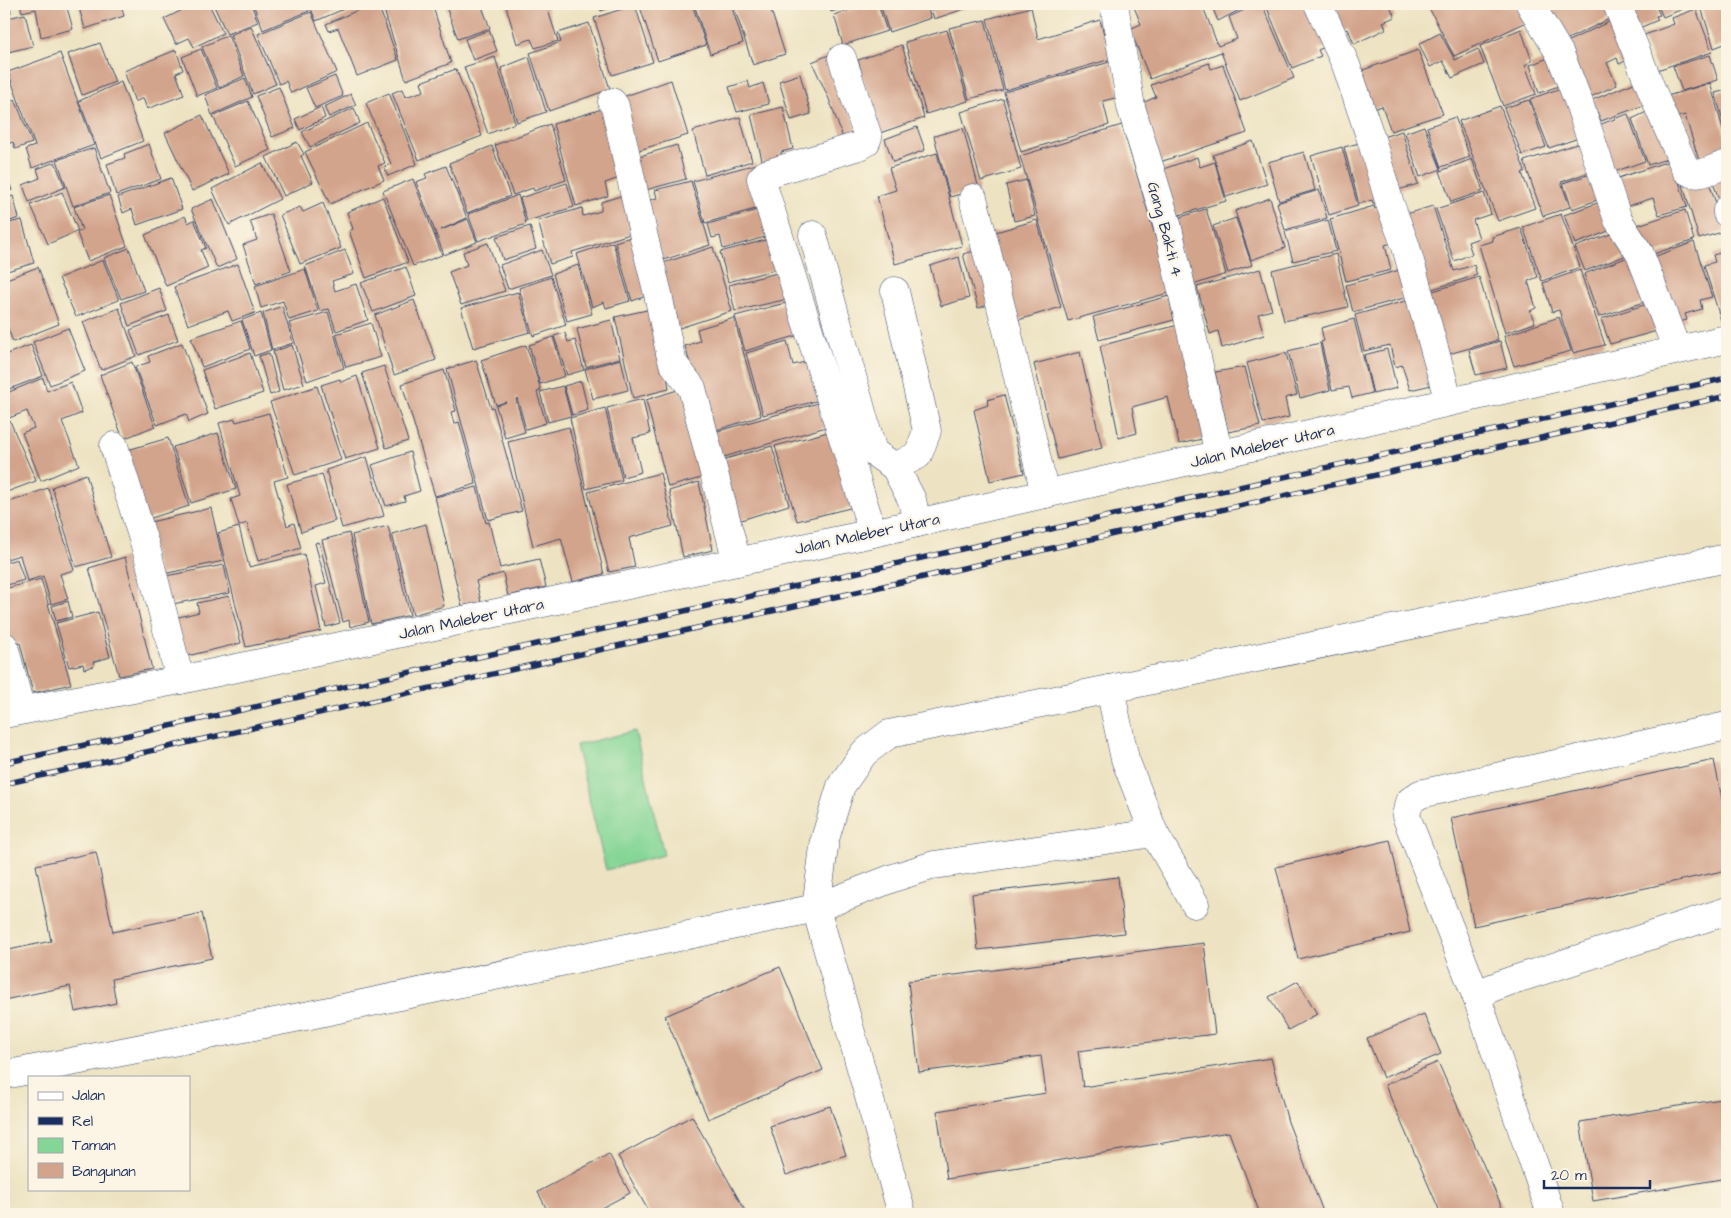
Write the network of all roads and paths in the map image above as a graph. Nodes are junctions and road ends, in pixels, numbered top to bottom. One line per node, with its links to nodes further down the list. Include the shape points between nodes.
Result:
1 (1114, 4): 15 (street, Gang Bakti 4, via 1131,107 1167,224)
2 (1318, 4): 13 (street, via 1346,65 1371,139 1406,247)
3 (1530, 4): 12 (street, via 1560,54 1618,220 1640,254)
4 (1617, 4): 7 (street, via 1686,170 1696,174)
5 (842, 58): 19 (street, via 868,137 866,142 766,174 760,179)
6 (612, 102): 21 (street, via 670,353 673,363 692,388)
7 (1727, 164)
8 (973, 198): 17 (street)
9 (813, 235): 16 (street, via 873,452)
10 (895, 291): 16 (street, via 927,431 918,455)
11 (1727, 339): 12 (street, Jalan Maleber Utara)
12 (1677, 350): 13 (street, Jalan Maleber Utara)
13 (1448, 402): 15 (street, Jalan Maleber Utara)
14 (114, 446): 23 (street, via 148,555)
15 (1219, 455): 17 (street, Jalan Maleber Utara)
16 (895, 467): 18 (street, via 912,500)
17 (1045, 494): 18 (street, Jalan Maleber Utara)
18 (917, 523): 19 (street, Jalan Maleber Utara)
19 (873, 533): 21 (street, Jalan Maleber Utara)
20 (1727, 558): 24 (street)
21 (737, 562): 23 (street, Jalan Maleber Utara)
22 (4, 646): 25 (street)
23 (180, 680): 25 (street, Jalan Maleber Utara)
24 (1110, 689): 27 (street, via 1125,759); 29 (street, via 889,734 864,753 841,786 825,839)
25 (12, 712)
26 (1727, 726): 31 (street, via 1420,794 1409,802 1406,816)
27 (1154, 833): 28 (street); 29 (street, via 934,865)
28 (1195, 904)
29 (816, 908): 32 (street, via 310,1016); 33 (street)
30 (1727, 911): 31 (street, via 1510,981 1489,989)
31 (1478, 998): 34 (street)
32 (4, 1075)
33 (902, 1214)
34 (1551, 1214)

